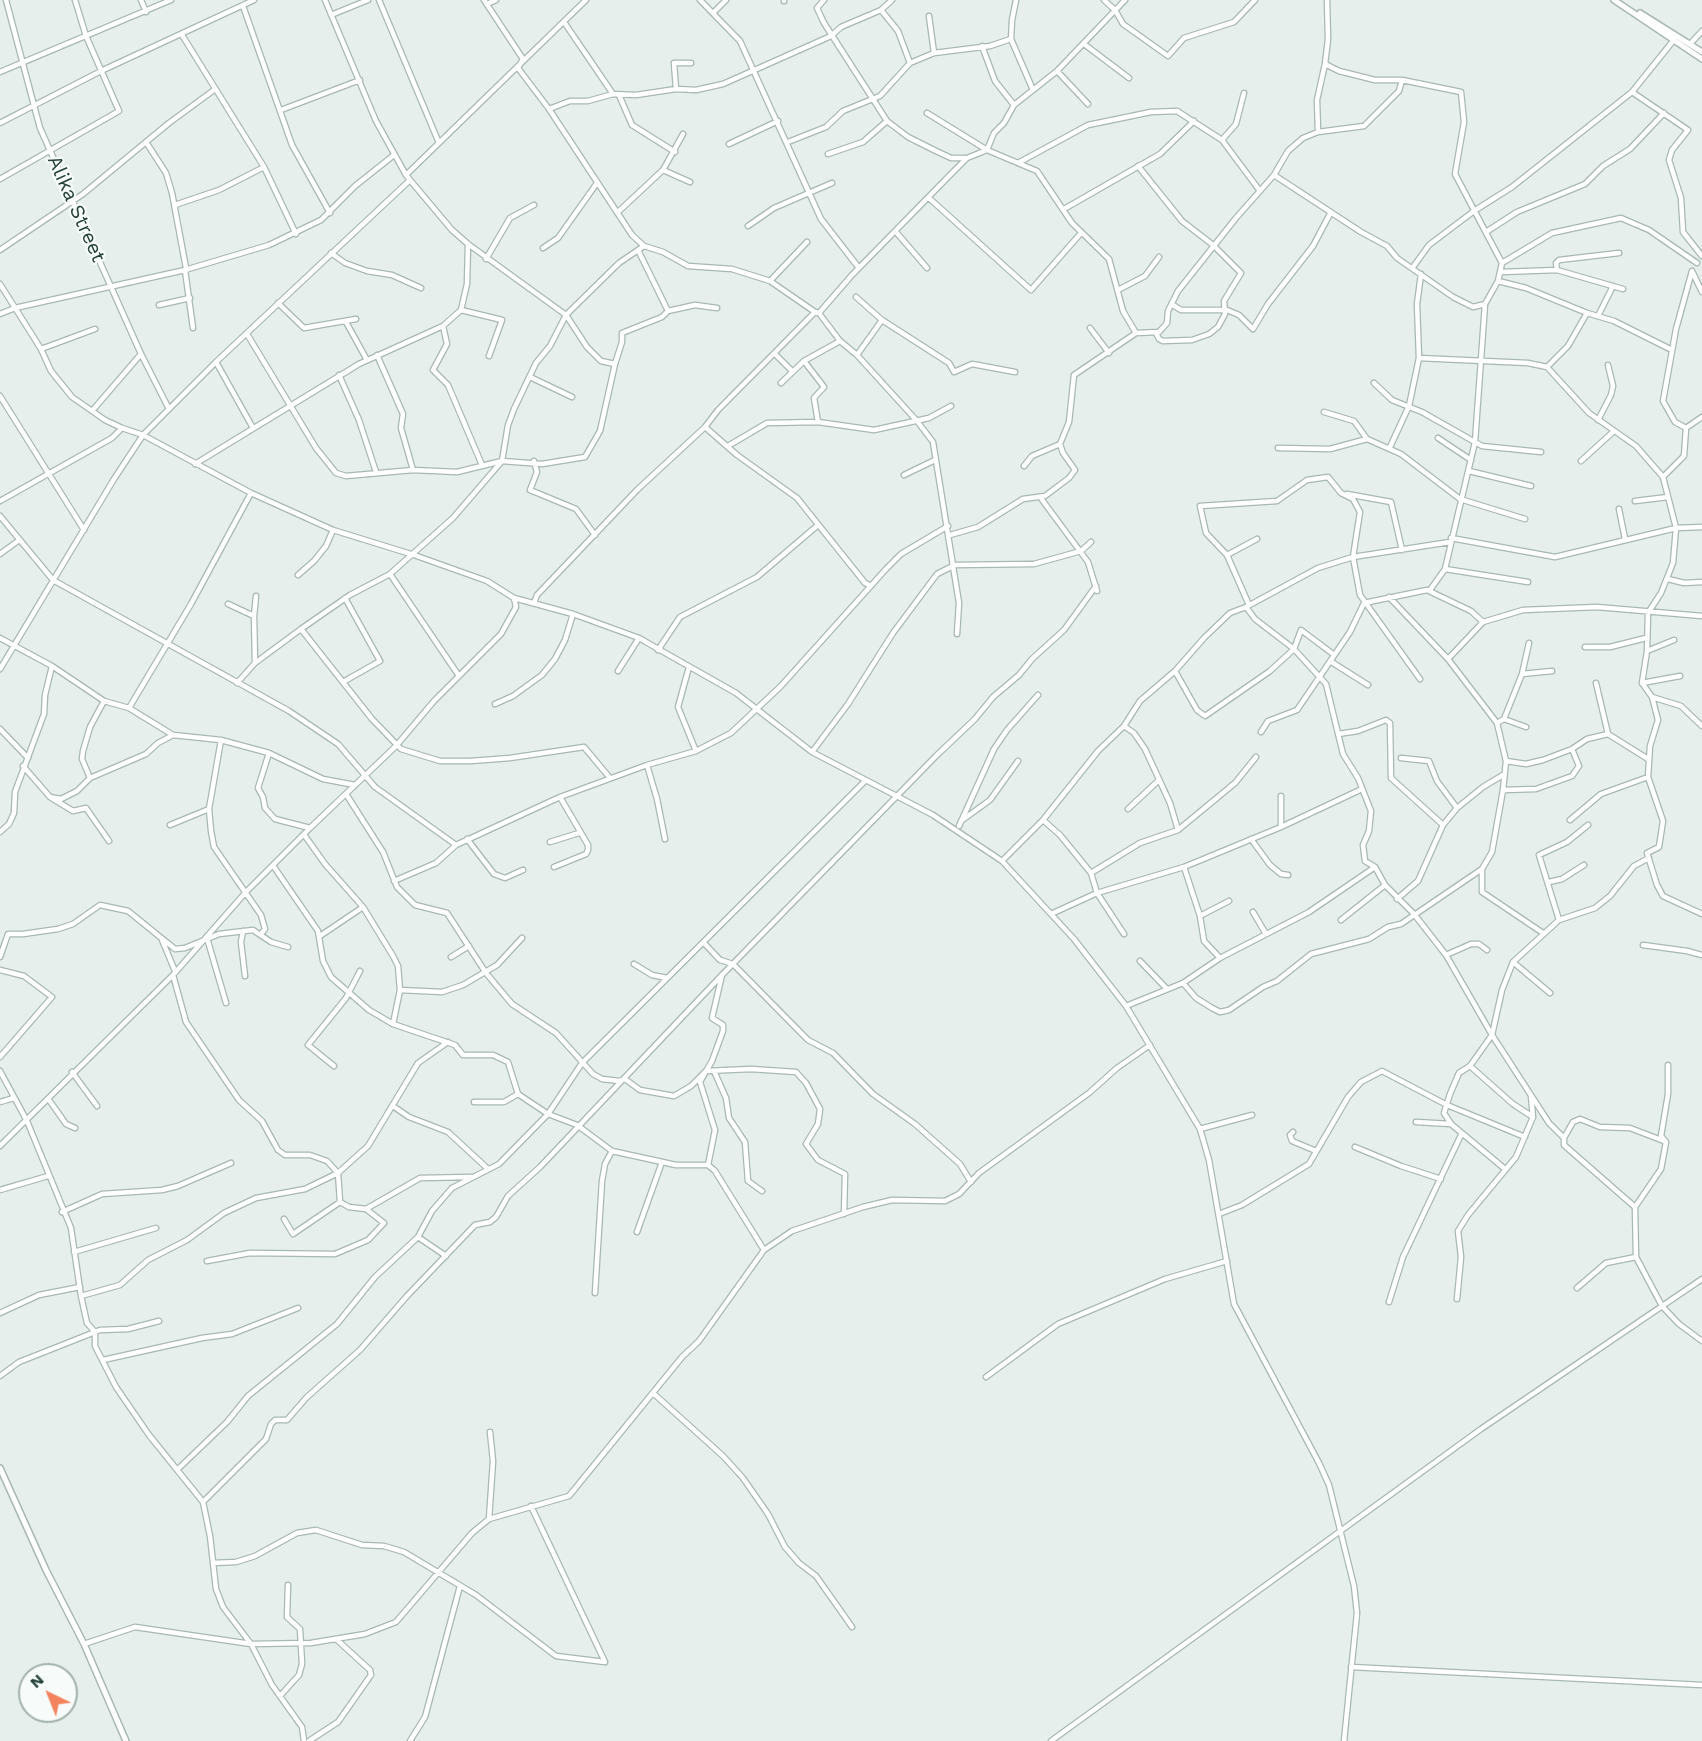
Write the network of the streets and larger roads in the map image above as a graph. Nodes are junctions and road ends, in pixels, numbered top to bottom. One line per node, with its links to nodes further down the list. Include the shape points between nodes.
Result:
1 (6, 0): 43 (street, Alika Street)
2 (75, 0): 33 (street)
3 (141, 0): 26 (street)
4 (171, 0): 26 (street)
5 (254, 0): 23 (street)
6 (325, 0): 28 (street)
7 (368, 0): 28 (street)
8 (379, 0): 78 (street)
9 (496, 0): 22 (street)
10 (586, 0): 30 (street)
11 (700, 0): 27 (street)
12 (726, 0): 27 (street)
13 (824, 0): 34 (street, via 818,8)
14 (892, 0): 24 (street)
15 (1016, 0): 35 (street)
16 (1104, 0): 25 (street)
17 (1125, 0): 25 (street)
18 (1255, 0): 25 (street, via 1234,22 1184,38 1168,56 1123,24)
19 (1327, 0): 46 (street)
20 (1614, 0): 36 (street)
21 (1620, 0): 38 (street)
22 (485, 2): 47 (street, via 523,59)
23 (243, 6): 32 (street); 66 (street)
24 (881, 10): 34 (street); 45 (street, via 898,31)
25 (1115, 10): 37 (street)
26 (146, 12): 33 (street)
27 (713, 13): 51 (street, via 740,41)
28 (331, 15): 53 (street)
29 (929, 16): 41 (street)
30 (564, 22): 47 (street); 60 (street)
31 (1702, 31): 38 (street)
32 (182, 35): 48 (street); 56 (street)
33 (86, 36): 43 (street); 48 (street)
34 (831, 36): 51 (street); 61 (street)
35 (1011, 39): 39 (street); 57 (street)
36 (1673, 41): 42 (street); 58 (street)
37 (1084, 44): 49 (street); 52 (street)
38 (1690, 44): 40 (street)
39 (982, 46): 41 (street); 64 (street, via 995,81)
40 (1702, 52)
41 (934, 54): 45 (street)
42 (1702, 59)
43 (23, 62): 50 (street); 63 (street, Alika Street)
44 (691, 63): 55 (street, via 674,63)
45 (910, 63): 61 (street, via 884,92)
46 (1325, 64): 54 (street, via 1375,80); 73 (street, via 1317,100)
47 (518, 68): 65 (street); 78 (street)
48 (101, 71): 63 (street); 81 (street, via 119,111)
49 (1057, 71): 57 (street); 62 (street)
50 (0, 72)
51 (754, 72): 55 (street, via 696,90); 69 (street)
52 (1129, 78)
53 (360, 80): 66 (street); 84 (street)
54 (1402, 80): 73 (street, via 1399,91 1364,126); 105 (street, via 1461,92 1464,122 1455,174)
55 (676, 89): 60 (street)
56 (214, 90): 76 (street); 89 (street)
57 (1034, 90): 64 (street)
58 (1632, 92): 68 (street); 105 (street, via 1512,187)
59 (1244, 93): 75 (street, via 1236,124)
60 (616, 95): 65 (street, via 570,101); 82 (street, via 632,125)
61 (871, 99): 70 (street); 77 (street, via 843,111 826,127)
62 (1088, 104)
63 (32, 105): 72 (street); 81 (street, Alika Street)
64 (1014, 105): 80 (street)
65 (549, 109): 96 (street)
66 (281, 110): 108 (street, via 292,145)
67 (927, 113): 80 (street)
68 (1664, 113): 111 (street, via 1630,149 1603,166 1585,184 1517,212); 125 (street, via 1688,130 1669,160 1681,198 1683,232)
69 (778, 121): 77 (street); 79 (street)
70 (887, 121): 83 (street, via 863,142); 85 (street, via 908,137)
71 (1194, 121): 75 (street); 87 (street, via 1177,111 1096,123); 88 (street, via 1171,146)
72 (0, 123)
73 (1318, 132): 92 (street, via 1295,144)
74 (683, 134): 82 (street)
75 (1222, 141): 98 (street)
76 (146, 142): 101 (street); 102 (street, via 166,173)
77 (788, 142): 99 (street)
78 (439, 143): 93 (street)
79 (729, 144)
80 (987, 150): 86 (street); 87 (street)
81 (50, 151): 94 (street); 101 (street, Alika Street)
82 (675, 152): 90 (street)
83 (828, 154)
84 (394, 155): 93 (street); 108 (street, via 355,186)
85 (951, 158): 86 (street); 91 (street)
86 (967, 158): 91 (street)
87 (1018, 163): 104 (street, via 1037,171)
88 (1138, 166): 104 (street); 116 (street, via 1182,221)
89 (264, 167): 102 (street, via 219,190); 113 (street)
90 (663, 170): 95 (street); 106 (street)
91 (952, 173): 100 (street)
92 (1274, 175): 98 (street); 107 (street)
93 (408, 178): 115 (street); 121 (street)
94 (0, 179)
95 (690, 182)
96 (597, 183): 106 (street); 118 (street, via 558,238)
97 (832, 183): 99 (street)
98 (1260, 190): 116 (street)
99 (808, 194): 109 (street, via 761,215); 126 (street)
100 (929, 198): 110 (street); 112 (street, via 1031,290)
101 (73, 201): 119 (street); 140 (street, Alika Street)
102 (175, 205): 130 (street)
103 (534, 205): 124 (street, via 510,218)
104 (1064, 209): 112 (street)
105 (1474, 211): 111 (street); 131 (street, via 1424,251 1415,261)
106 (618, 212): 117 (street)
107 (1331, 212): 131 (street); 155 (street, via 1313,246 1253,329 1239,315)
108 (330, 213): 113 (street)
109 (748, 226)
110 (896, 232): 128 (street); 129 (street)
111 (1486, 232): 127 (street)
112 (1081, 233): 144 (street, via 1109,259)
113 (297, 234): 130 (street)
114 (807, 242): 137 (street)
115 (468, 244): 124 (street); 154 (street, via 467,284)
116 (1214, 245): 151 (street, via 1178,291); 155 (street, via 1241,273 1224,300)
117 (644, 246): 120 (street); 137 (street, via 688,266 732,268)
118 (543, 248)
119 (0, 250)
120 (638, 250): 156 (street); 160 (street, via 619,263)
121 (331, 253): 142 (street, via 345,263 392,275); 148 (street)
122 (1619, 253): 132 (street, via 1559,260)
123 (1159, 257): 144 (street, via 1146,276)
124 (486, 259): 160 (street)
125 (1700, 260): 127 (street, via 1621,218 1552,233); 133 (street)
126 (852, 263): 128 (street); 136 (street)
127 (1502, 263): 134 (street)
128 (859, 268): 136 (street)
129 (927, 268)
130 (186, 269): 140 (street); 147 (street)
131 (1415, 269): 135 (street)
132 (1557, 270): 134 (street); 141 (street)
133 (1692, 271): 145 (street); 174 (street)
134 (1501, 272): 138 (street)
135 (1421, 274): 149 (street, via 1465,304); 181 (street, via 1416,304)
136 (852, 275): 157 (street)
137 (770, 281): 157 (street)
138 (1498, 281): 149 (street); 158 (street)
139 (0, 284): 152 (street)
140 (110, 286): 152 (street); 176 (street, Alika Street)
141 (1613, 286): 143 (street); 161 (street)
142 (421, 288)
143 (1623, 289)
144 (1118, 290): 169 (street, via 1123,311)
145 (1702, 292)
146 (856, 297): 163 (street)
147 (190, 298): 150 (street); 166 (street)
148 (278, 303): 164 (street, via 304,328); 171 (street)
149 (1485, 304): 185 (street)
150 (159, 305)
151 (1173, 305): 155 (street, via 1181,310); 170 (street, via 1167,323)
152 (15, 308): 159 (street); 173 (street)
153 (717, 308): 156 (street, via 695,305)
154 (461, 310): 165 (street); 180 (street, via 502,320)
155 (1227, 310): 170 (street, via 1218,327 1192,340 1161,341)
156 (668, 311): 186 (street, via 622,333)
157 (817, 312): 172 (street); 177 (street)
158 (1587, 313): 161 (street); 188 (street, via 1568,346)
159 (0, 314)
160 (566, 315): 186 (street, via 586,347 601,361); 192 (street)
161 (1598, 316): 174 (street)
162 (356, 319): 164 (street)
163 (882, 320): 179 (street); 190 (street, via 949,363 954,372 972,364)
164 (346, 322): 182 (street)
165 (443, 326): 178 (street); 227 (street, via 447,344 433,370 448,385)
166 (193, 328)
167 (1090, 328): 175 (street)
168 (95, 329): 173 (street)
169 (1136, 333): 170 (street); 175 (street)
170 (1156, 333)
171 (247, 334): 184 (street); 197 (street)
172 (840, 341): 179 (street); 183 (street)
173 (42, 350): 201 (street, via 51,371 72,397)
174 (1672, 350): 210 (street, via 1663,401 1675,422)
175 (1109, 353): 216 (street, via 1074,375 1069,422)
176 (141, 354): 200 (street, Alika Street); 201 (street)
177 (775, 354): 189 (street); 207 (street)
178 (377, 355): 182 (street); 229 (street, via 403,414 401,428)
179 (857, 355): 205 (street)
180 (489, 356)
181 (1419, 358): 185 (street); 199 (street)
182 (367, 360): 191 (street)
183 (804, 361): 189 (street); 206 (street, via 824,387 814,398)
184 (216, 362): 200 (street); 209 (street)
185 (1482, 362): 188 (street); 215 (street)
186 (615, 364): 224 (street, via 600,431 585,457 558,463)
187 (1608, 365): 204 (street, via 1613,386)
188 (1547, 366): 204 (street)
189 (792, 371): 193 (street)
190 (1015, 372)
191 (339, 375): 197 (street); 231 (street)
192 (530, 377): 196 (street); 223 (street, via 508,425)
193 (781, 383)
194 (1374, 383): 199 (street, via 1392,400)
195 (0, 396): 232 (street)
196 (572, 397)
197 (290, 405): 209 (street); 231 (street, via 336,473 346,476)
198 (951, 406): 205 (street)
199 (1409, 406): 215 (street); 218 (street)
200 (169, 409): 212 (street)
201 (92, 411): 208 (street)
202 (1324, 412): 214 (street, via 1354,421)
203 (1702, 417): 210 (street)
204 (1598, 420): 211 (street)
205 (917, 421): 206 (street, via 874,430); 221 (street, via 933,442)
206 (818, 422): 217 (street, via 767,423)
207 (705, 427): 217 (street); 252 (street)
208 (122, 428): 212 (street); 232 (street, via 112,438)
209 (253, 428): 226 (street)
210 (1686, 428): 234 (street, via 1684,456)
211 (1613, 432): 225 (street); 234 (street, via 1636,446)
212 (143, 435): 226 (street); 250 (street)
213 (1438, 438): 222 (street)
214 (1367, 439): 218 (street); 219 (street, via 1330,449)
215 (1475, 442): 220 (street); 222 (street)
216 (1060, 444): 228 (street, via 1032,456); 238 (street, via 1075,470)
217 (728, 446): 246 (street, via 797,498)
218 (1390, 447): 240 (street)
219 (1278, 448)
220 (1541, 452)
221 (935, 460): 233 (street); 247 (street)
222 (1471, 460): 230 (street)
223 (502, 461): 224 (street); 227 (street); 262 (street, via 453,518)
224 (534, 461): 252 (street, via 537,472 530,490 576,509)
225 (1581, 461)
226 (195, 464): 236 (street)
227 (482, 465): 229 (street, via 457,472)
228 (1024, 466)
229 (413, 470): 231 (street)
230 (1469, 471): 235 (street); 240 (street)
231 (376, 472)
232 (48, 475): 241 (street); 250 (street)
233 (904, 476)
234 (1663, 477): 239 (street)
235 (1531, 486)
236 (251, 492): 251 (street); 295 (street, via 192,604)
237 (1341, 493): 259 (street, via 1392,502); 263 (street, via 1328,477 1307,480 1277,501 1200,506 1206,533); 264 (street, via 1353,499 1360,512)
238 (1040, 497): 253 (street, via 1023,499 978,527); 260 (street)
239 (1668, 497): 242 (street); 249 (street)
240 (1460, 499): 245 (street); 256 (street)
241 (0, 501)
242 (1635, 501)
243 (1619, 509): 255 (street)
244 (0, 516): 257 (street)
245 (1525, 519)
246 (818, 525): 273 (street); 299 (street, via 757,576 680,617)
247 (948, 526): 253 (street); 273 (street, via 901,554)
248 (1702, 527): 249 (street)
249 (1676, 528): 255 (street); 269 (street)
250 (84, 530): 270 (street)
251 (333, 530): 262 (street); 268 (street, via 320,554)
252 (595, 535): 279 (street, via 537,595)
253 (950, 535): 265 (street)
254 (1257, 539): 263 (street)
255 (1625, 539): 256 (street, via 1555,557)
256 (1451, 540): 259 (street); 266 (street)
257 (18, 541): 261 (street); 270 (street)
258 (1091, 542): 260 (street)
259 (1402, 550): 264 (street)
260 (1081, 551): 265 (street, via 1034,564); 362 (street, via 1096,589 1064,630)
261 (0, 554)
262 (414, 555): 267 (street); 278 (street, via 487,581)
263 (1227, 555): 282 (street)
264 (1353, 557): 280 (street, via 1356,583); 282 (street, via 1318,568)
265 (955, 565): 289 (street); 341 (street, via 932,578)
266 (1445, 569): 271 (street); 274 (street)
267 (390, 574): 277 (street); 313 (street)
268 (298, 575)
269 (1668, 579): 272 (street); 284 (street)
270 (53, 580): 295 (street); 296 (street)
271 (1528, 582)
272 (1702, 582)
273 (871, 586): 326 (street)
274 (1430, 590): 276 (street); 287 (street, via 1471,610)
275 (256, 596): 285 (street)
276 (1389, 597): 280 (street); 302 (street)
277 (345, 598): 288 (street); 316 (street, via 380,661)
278 (514, 598): 279 (street); 313 (street, via 516,607 501,634)
279 (534, 603): 283 (street)
280 (1364, 603): 301 (street, via 1350,632); 315 (street)
281 (228, 604): 285 (street)
282 (1248, 606): 298 (street, via 1255,619); 309 (street, via 1230,613)
283 (573, 614): 291 (street); 324 (street, via 565,640 542,675)
284 (1648, 614): 286 (street); 287 (street, via 1597,607 1523,610); 292 (street)
285 (254, 616): 304 (street)
286 (1702, 616)
287 (1483, 622): 302 (street)
288 (301, 629): 304 (street); 316 (street)
289 (957, 634)
290 (0, 638): 296 (street)
291 (639, 638): 299 (street); 308 (street)
292 (1646, 638): 297 (street, via 1610,647); 300 (street)
293 (1674, 640): 300 (street)
294 (1529, 643): 311 (street)
295 (166, 644): 317 (street); 325 (street)
296 (15, 647): 305 (street); 307 (street)
297 (1585, 647)
298 (1294, 649): 301 (street, via 1301,630); 309 (street, via 1270,671 1205,716 1197,710); 312 (street)
299 (658, 650): 306 (street)
300 (1647, 651): 319 (street)
301 (1333, 654): 303 (street)
302 (1448, 659): 328 (street)
303 (1330, 661): 312 (street); 320 (street)
304 (255, 663): 317 (street)
305 (52, 666): 323 (street); 344 (street, via 44,714)
306 (689, 667): 326 (street, via 736,693); 340 (street, via 678,707)
307 (0, 669)
308 (618, 671)
309 (1175, 671): 329 (street, via 1140,701)
310 (1552, 671): 311 (street)
311 (1522, 674): 327 (street)
312 (1320, 675): 333 (street, via 1297,710 1268,721); 334 (street, via 1326,684)
313 (459, 676): 338 (street)
314 (1680, 676): 319 (street)
315 (1420, 679)
316 (343, 682): 338 (street)
317 (237, 683): 351 (street, via 338,744)
318 (1596, 683): 335 (street)
319 (1642, 683): 322 (street)
320 (1368, 685)
321 (1038, 695): 372 (street, via 994,749)
322 (1653, 697): 330 (street, via 1681,706); 346 (street, via 1658,720)
323 (104, 701): 325 (street); 354 (street, via 83,751)
324 (495, 704)
325 (129, 708): 336 (street)
326 (756, 711): 340 (street, via 740,727); 341 (street)
327 (1504, 719): 328 (street); 331 (street)
328 (1497, 723): 348 (street)
329 (1124, 726): 356 (street, via 1145,749); 369 (street)
330 (1702, 726)
331 (1526, 727)
332 (0, 729): 344 (street)
333 (1261, 732)
334 (1338, 734): 359 (street, via 1343,754); 374 (street, via 1386,720 1390,723 1391,778)
335 (1608, 734): 339 (street, via 1587,739); 346 (street)
336 (173, 735): 337 (street); 354 (street, via 146,754)
337 (221, 740): 342 (street); 367 (street)
338 (396, 746): 351 (street); 355 (street, via 440,761 584,747)
339 (1572, 749): 348 (street, via 1526,764); 360 (street, via 1579,766 1572,776 1536,789)
340 (696, 751): 349 (street)
341 (812, 752): 357 (street)
342 (269, 753): 358 (street, via 323,779); 377 (street, via 258,788 265,808 275,819)
343 (1256, 757): 378 (street, via 1227,791)
344 (28, 758): 350 (street)
345 (1401, 758): 366 (street, via 1429,761 1437,782)
346 (1648, 759): 353 (street)
347 (1018, 761): 372 (street, via 990,800)
348 (1506, 761): 352 (street)
349 (646, 765): 355 (street); 384 (street)
350 (22, 766): 364 (street); 379 (street, via 14,813)
351 (365, 775): 358 (street); 388 (street, via 382,792)
352 (1503, 775): 360 (street); 366 (street)
353 (1648, 777): 370 (street, via 1601,794); 389 (street, via 1663,821 1659,847 1647,853)
354 (90, 778): 364 (street, via 62,799)
355 (610, 778): 365 (street)
356 (1159, 780): 368 (street); 378 (street)
357 (865, 781): 362 (street); 424 (street)
358 (355, 785): 361 (street)
359 (1362, 789): 376 (street); 395 (street, via 1371,811 1363,844 1365,861)
360 (1503, 790): 396 (street, via 1492,852)
361 (346, 795): 377 (street); 400 (street, via 383,852)
362 (898, 796): 371 (street); 437 (street)
363 (1281, 796): 376 (street)
364 (50, 797): 386 (street, via 73,811 86,808)
365 (560, 797): 380 (street); 383 (street)
366 (1457, 808): 374 (street)
367 (209, 809): 373 (street); 403 (street, via 214,847)
368 (1128, 809)
369 (1043, 820): 390 (street); 398 (street)
370 (1570, 820)
371 (946, 823): 372 (street); 381 (street)
372 (960, 824): 381 (street)
373 (170, 825)
374 (1443, 825): 405 (street, via 1418,881)
375 (1588, 825): 401 (street, via 1567,842 1539,855)
376 (1281, 827): 385 (street)
377 (310, 828): 382 (street)
378 (1178, 830): 398 (street, via 1140,843)
379 (0, 832)
380 (579, 833): 387 (street); 393 (street, via 588,845 586,854)
381 (964, 834): 390 (street)
382 (305, 836): 392 (street); 407 (street)
383 (467, 839): 388 (street); 397 (street, via 494,874 505,878)
384 (665, 839)
385 (1251, 839): 394 (street); 399 (street, via 1270,865)
386 (109, 841)
387 (550, 842)
388 (456, 844): 400 (street, via 436,862)
389 (1649, 858): 411 (street, via 1664,896); 414 (street, via 1634,866 1595,908)
390 (1002, 861): 409 (street)
391 (1584, 865): 401 (street)
392 (274, 867): 403 (street); 420 (street)
393 (554, 867)
394 (1184, 867): 404 (street); 412 (street)
395 (1375, 867): 402 (street); 419 (street, via 1309,912)
396 (1482, 869): 410 (street); 416 (street, via 1482,892)
397 (523, 870)
398 (1090, 873): 404 (street)
399 (1288, 876)
400 (394, 881): 426 (street, via 415,905 447,913)
401 (1549, 882): 414 (street)
402 (1385, 885): 405 (street); 413 (street)
403 (246, 892): 417 (street, via 261,915 265,929); 421 (street)
404 (1097, 893): 409 (street); 418 (street)
405 (1397, 900): 410 (street)
406 (1229, 901): 412 (street)
407 (363, 907): 420 (street); 447 (street, via 398,966)
408 (1253, 912): 419 (street)
409 (1051, 914): 451 (street)
410 (1414, 914): 429 (street); 445 (street, via 1369,939 1311,954 1229,1011 1212,1008)
411 (1702, 914)
412 (1200, 916): 433 (street, via 1204,941)
413 (1341, 920)
414 (1559, 920): 416 (street)
415 (243, 931): 417 (street); 421 (street); 443 (street)
416 (1543, 933): 435 (street)
417 (261, 934): 427 (street)
418 (1124, 934)
419 (1266, 934): 433 (street)
420 (320, 936): 448 (street, via 331,977)
421 (207, 938): 423 (street, via 175,949); 440 (street); 450 (street)
422 (522, 938): 441 (street)
423 (162, 940): 431 (street, via 128,911 100,905 73,924 58,929 8,934); 440 (street)
424 (704, 943): 437 (street, via 720,960); 444 (street)
425 (1643, 945): 430 (street)
426 (469, 946): 432 (street); 441 (street)
427 (288, 947)
428 (1487, 950): 429 (street, via 1470,944)
429 (1446, 955): 453 (street)
430 (1702, 955)
431 (0, 957)
432 (451, 957)
433 (1220, 958): 445 (street)
434 (1140, 961): 446 (street)
435 (1513, 962): 449 (street); 453 (street)
436 (634, 964): 444 (street, via 652,975)
437 (733, 964): 442 (street); 502 (street, via 808,1040 833,1053 873,1094 960,1164)
438 (0, 970): 456 (street, via 24,975 52,997)
439 (360, 971): 448 (street)
440 (174, 973): 464 (street); 498 (street, via 186,1022 238,1100 262,1121 278,1150 285,1155 310,1155 327,1161)
441 (486, 973): 447 (street, via 442,992); 457 (street, via 512,1004 556,1033)
442 (722, 975): 462 (street, via 712,1018 723,1025 723,1031); 465 (street)
443 (245, 976)
444 (667, 978): 457 (street)
445 (1183, 983): 446 (street)
446 (1167, 989): 451 (street)
447 (400, 990): 452 (street)
448 (350, 991): 452 (street, via 369,1010); 459 (street, via 308,1046)
449 (1550, 993)
450 (226, 1004)
451 (1126, 1006): 455 (street)
452 (393, 1024): 454 (street)
453 (1492, 1035): 460 (street); 466 (street)
454 (448, 1042): 467 (street, via 463,1055 506,1059); 474 (street, via 418,1063)
455 (1150, 1045): 483 (street); 502 (street)
456 (0, 1057)
457 (582, 1063): 465 (street, via 602,1079); 475 (street)
458 (1668, 1065): 488 (street, via 1661,1136)
459 (334, 1066)
460 (1470, 1066): 472 (street, via 1459,1073); 477 (street)
461 (0, 1071): 468 (street)
462 (706, 1071): 463 (street); 465 (street, via 674,1095 640,1090); 495 (street, via 700,1082 715,1130)
463 (714, 1071): 504 (street, via 726,1098 729,1118 745,1142 748,1180); 509 (street, via 796,1072 820,1109 818,1124 807,1144 818,1160 845,1174)
464 (72, 1072): 469 (street); 473 (street)
465 (625, 1078): 481 (street)
466 (1530, 1092): 477 (street); 487 (street, via 1549,1123)
467 (518, 1094): 471 (street, via 504,1102); 475 (street)
468 (14, 1098): 470 (street); 478 (street)
469 (49, 1100): 478 (street); 482 (street, via 66,1124)
470 (0, 1102)
471 (474, 1102)
472 (1447, 1105): 480 (street, via 1444,1113); 486 (street); 492 (street, via 1386,1072 1377,1072 1348,1097)
473 (97, 1106)
474 (393, 1106): 496 (street, via 409,1117 448,1132); 498 (street, via 368,1146)
475 (548, 1114): 481 (street); 496 (street, via 499,1164)
476 (1252, 1115): 483 (street)
477 (1533, 1117): 486 (street)
478 (27, 1121): 489 (street); 499 (street)
479 (1416, 1122): 480 (street)
480 (1451, 1124): 485 (street)
481 (578, 1125): 491 (street); 517 (street, via 508,1196 496,1217 475,1225)
482 (75, 1128)
483 (1200, 1129): 510 (street)
484 (1293, 1132): 492 (street, via 1292,1141)
485 (1461, 1135): 497 (street); 501 (street)
486 (1525, 1137): 497 (street)
487 (1564, 1138): 488 (street, via 1573,1122 1580,1119 1600,1127 1630,1128); 506 (street, via 1564,1145 1572,1154)
488 (1666, 1142): 506 (street, via 1659,1175)
489 (0, 1146)
490 (1355, 1147): 501 (street)
491 (612, 1151): 493 (street); 524 (street, via 602,1181)
492 (1316, 1151): 510 (street, via 1309,1164 1292,1176)
493 (662, 1162): 495 (street); 513 (street)
494 (231, 1163): 508 (street, via 178,1186 102,1194)
495 (708, 1165): 515 (street)
496 (488, 1168): 500 (street)
497 (1505, 1169): 526 (street, via 1458,1231 1461,1257)
498 (338, 1173): 505 (street); 525 (street, via 305,1189 256,1198 224,1213 187,1240 148,1260 120,1285)
499 (48, 1176): 503 (street); 508 (street)
500 (474, 1178): 507 (street, via 420,1178); 514 (street, via 452,1188 432,1211)
501 (1441, 1179): 527 (street, via 1403,1257)
502 (971, 1182): 509 (street, via 945,1201 892,1200)
503 (0, 1190)
504 (762, 1191)
505 (340, 1202): 507 (street); 511 (street, via 293,1234)
506 (1635, 1207): 518 (street)
507 (366, 1209): 519 (street, via 384,1224 368,1240 335,1254 250,1252)
508 (62, 1212): 516 (street, via 71,1228)
509 (844, 1214): 515 (street, via 792,1231)
510 (1219, 1214): 520 (street)
511 (284, 1219)
512 (156, 1228): 516 (street)
513 (637, 1232)
514 (418, 1237): 517 (street); 540 (street, via 375,1277 337,1324 248,1396)
515 (764, 1250): 537 (street, via 699,1341)
516 (74, 1252): 522 (street)
517 (446, 1256): 541 (street, via 360,1350 287,1420 271,1424 266,1439)
518 (1636, 1257): 523 (street, via 1606,1263); 528 (street)
519 (207, 1261)
520 (1227, 1261): 536 (street, via 1165,1280 1058,1324); 544 (street, via 1234,1304 1319,1463 1329,1485)
521 (1702, 1279): 528 (street)
522 (80, 1287): 525 (street); 530 (street, via 39,1295)
523 (1577, 1288)
524 (595, 1293)
525 (81, 1296): 532 (street, via 87,1323)
526 (1457, 1299)
527 (1389, 1302)
528 (1662, 1306): 533 (street); 544 (street, via 1554,1377 1356,1522)
529 (298, 1308): 534 (street, via 232,1334)
530 (0, 1313)
531 (159, 1320): 532 (street, via 128,1329)
532 (95, 1332): 534 (street, via 95,1346); 535 (street, via 19,1362)
533 (1702, 1341)
534 (102, 1360): 540 (street, via 149,1435)
535 (0, 1376)
536 (986, 1377)
537 (653, 1393): 542 (street, via 569,1496); 549 (street, via 744,1478 785,1546 816,1576)
538 (490, 1432): 543 (street, via 493,1461)
539 (0, 1468): 552 (street)
540 (178, 1469): 541 (street)
541 (203, 1502): 545 (street)
542 (531, 1506): 543 (street); 548 (street, via 605,1662 556,1656)
543 (489, 1519): 546 (street, via 472,1533)
544 (1339, 1530): 554 (street, via 1357,1597); 560 (street)
545 (213, 1563): 546 (street, via 255,1556 297,1533 316,1530 362,1545 404,1552); 553 (street, via 216,1589 224,1607)
546 (439, 1574): 548 (street); 550 (street, via 396,1622)
547 (288, 1585): 551 (street, via 287,1617 298,1625)
548 (460, 1586): 559 (street, via 425,1717)
549 (852, 1627)
550 (336, 1639): 551 (street); 558 (street, via 371,1675 338,1722)
551 (302, 1643): 553 (street); 556 (street, via 299,1675)
552 (84, 1644): 553 (street, via 135,1627); 557 (street)
553 (250, 1644): 556 (street)
554 (1351, 1667): 555 (street); 561 (street)
555 (1702, 1685)
556 (280, 1696): 558 (street)
557 (126, 1741)
558 (307, 1741)
559 (410, 1741)
560 (1051, 1741)
561 (1344, 1741)

